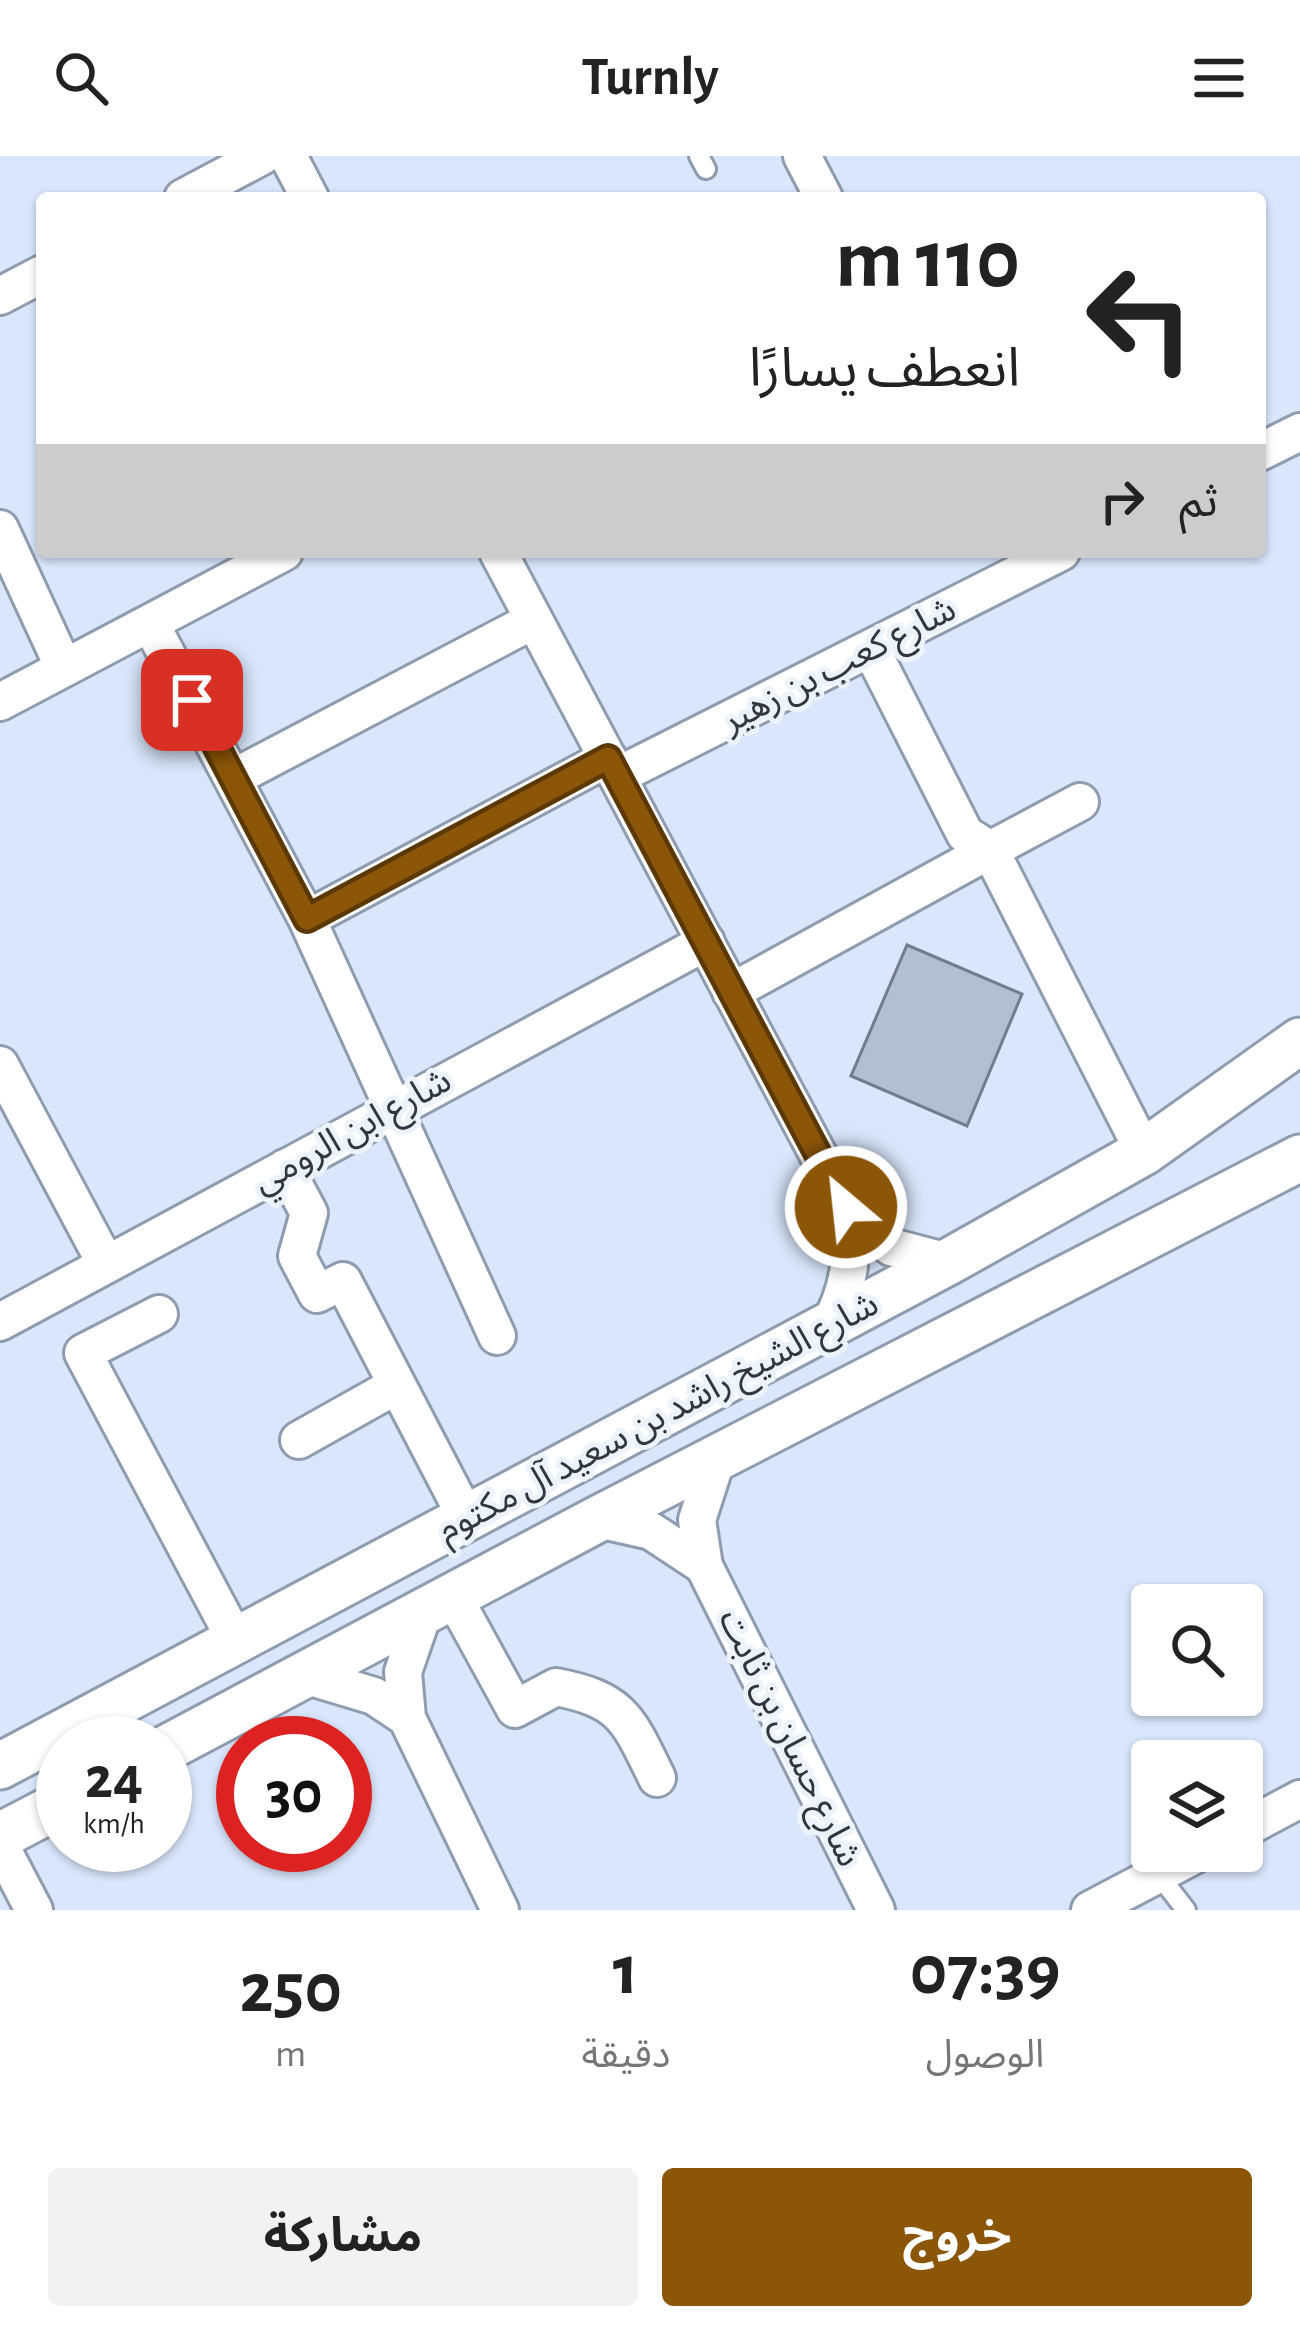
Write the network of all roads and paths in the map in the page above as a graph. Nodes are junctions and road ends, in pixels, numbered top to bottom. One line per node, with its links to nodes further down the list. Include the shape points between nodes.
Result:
1 (262, 156): 4 (street)
2 (288, 156): 5 (street)
3 (802, 156): 6 (street)
4 (194, 192)
5 (307, 192)
6 (821, 192)
7 (36, 277): 8 (street)
8 (0, 296)
9 (1300, 432): 10 (street)
10 (1266, 449)
11 (0, 529): 18 (street)
12 (273, 558): 16 (street)
13 (501, 558): 15 (street)
14 (1016, 562): 17 (street, شارع كعب بن زهير)
15 (534, 620): 20 (street); 21 (street)
16 (150, 623): 18 (street); 21 (street)
17 (872, 651): 20 (street, شارع كعب بن زهير); 23 (street, via 965,834)
18 (64, 668): 19 (street)
19 (0, 702)
20 (612, 767): 24 (street, شارع كعب بن زهير); 25 (street)
21 (233, 778): 24 (street)
22 (1080, 802): 23 (street)
23 (990, 850): 26 (street); 30 (street)
24 (307, 919): 29 (street)
25 (706, 942): 26 (street); 29 (street, شارع ابن الرومي)
26 (731, 992): 33 (street)
27 (1300, 1041): 30 (street, شارع الشيخ راشد بن سعيد آل مكتوم)
28 (0, 1065): 35 (street)
29 (396, 1107): 32 (street, شارع ابن الرومي); 39 (street)
30 (1144, 1152): 34 (street, شارع الشيخ راشد بن سعيد آل مكتوم)
31 (1300, 1158): 42 (street, شارع الشيخ راشد بن سعيد آل مكتوم)
32 (285, 1168): 35 (street, شارع ابن الرومي); 40 (street, via 309,1214 297,1256 317,1294 343,1281)
33 (846, 1207): 34 (street, via 891,1247); 38 (street, via 851,1257)
34 (948, 1262): 38 (street, شارع الشيخ راشد بن سعيد آل مكتوم)
35 (106, 1264): 37 (street, شارع ابن الرومي)
36 (159, 1314): 48 (street, via 83,1353)
37 (0, 1322)
38 (829, 1328): 43 (street, شارع الشيخ راشد بن سعيد آل مكتوم)
39 (497, 1336)
40 (398, 1385): 41 (street); 43 (street)
41 (299, 1440)
42 (717, 1458): 44 (street, شارع الشيخ راشد بن سعيد آل مكتوم); 45 (street, شارع حسان بن ثابت, via 697,1520)
43 (471, 1515): 46 (street); 48 (street, شارع الشيخ راشد بن سعيد آل مكتوم)
44 (598, 1519): 45 (street, شارع حسان بن ثابت, via 651,1531); 46 (street, شارع الشيخ راشد بن سعيد آل مكتوم)
45 (704, 1566): 63 (street, شارع حسان بن ثابت)
46 (505, 1568): 47 (street, شارع الشيخ راشد بن سعيد آل مكتوم)
47 (439, 1603): 49 (street, شارع الشيخ راشد بن سعيد آل مكتوم); 50 (street, via 403,1672); 53 (street, via 515,1709 556,1687 601,1696 632,1728)
48 (236, 1640): 52 (street, شارع الشيخ راشد بن سعيد آل مكتوم)
49 (304, 1675): 50 (street, via 356,1688); 51 (street, شارع الشيخ راشد بن سعيد آل مكتوم)
50 (406, 1718): 61 (street)
51 (192, 1735)
52 (0, 1766)
53 (657, 1778)
54 (1300, 1799): 56 (street)
55 (36, 1817): 57 (street)
56 (1263, 1819)
57 (0, 1836)
58 (0, 1845): 62 (street)
59 (1162, 1872): 60 (street)
60 (1158, 1874): 64 (street); 65 (lane)
61 (495, 1908)
62 (34, 1910)
63 (876, 1910)
64 (1090, 1910)
65 (1186, 1910)

